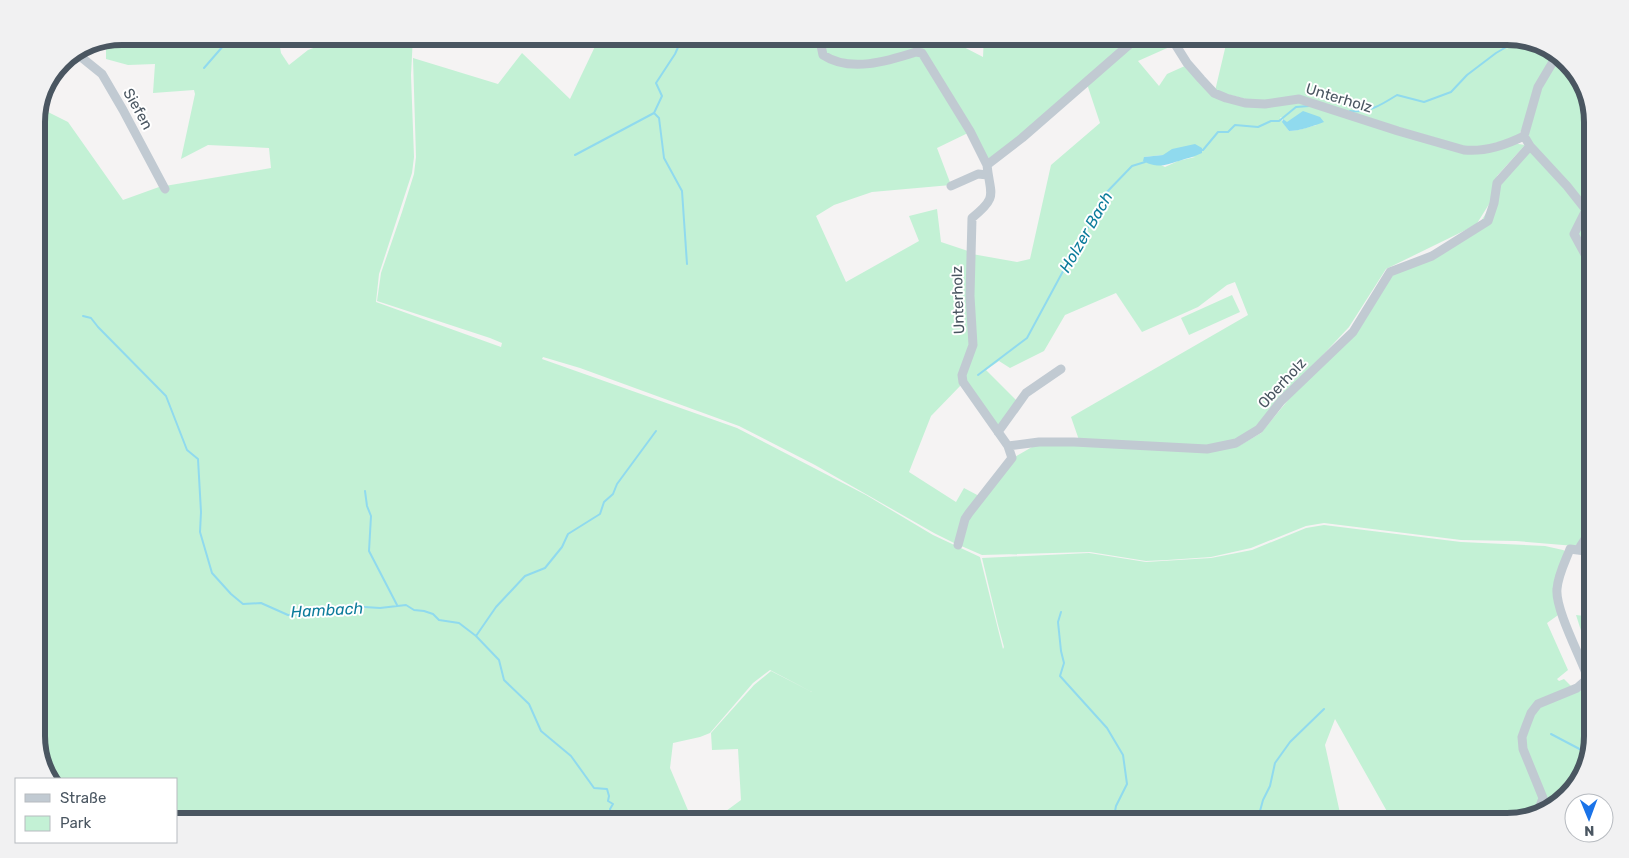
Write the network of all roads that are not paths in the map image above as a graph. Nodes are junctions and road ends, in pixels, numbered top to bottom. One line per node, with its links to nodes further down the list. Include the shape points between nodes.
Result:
1 (821, 45): 8 (street, via 823,55 832,62 880,63 922,53)
2 (1129, 45): 8 (street)
3 (1176, 45): 6 (street, Unterholz, via 1214,93 1245,103 1299,99 1464,150 1489,148)
4 (81, 57): 11 (street, Siefen, via 102,74)
5 (1554, 61): 6 (street, via 1538,87)
6 (1524, 136): 7 (street)
7 (1530, 146): 12 (street); 17 (street, Oberholz, via 1497,183 1488,221 1432,256 1390,272 1353,332 1281,401 1259,429 1236,443 1207,449 1074,442)
8 (988, 165): 9 (street, Unterholz)
9 (988, 175): 10 (street, via 978,174); 16 (street, Unterholz, via 991,197 988,206 972,218 970,296 973,345 962,374 963,382)
10 (952, 186)
11 (165, 189)
12 (1584, 207)
13 (1584, 214): 14 (street, via 1574,234)
14 (1584, 252)
15 (1061, 369): 16 (street, via 1026,393)
16 (998, 432): 17 (street, Unterholz)
17 (1008, 446): 19 (street, via 1012,458 965,519)
18 (1584, 537): 20 (street)
19 (958, 545)
20 (1574, 549): 21 (street); 22 (street, via 1562,569 1557,589 1562,612)
21 (1584, 551)
22 (1584, 669)
23 (1584, 683): 24 (street, via 1538,704 1522,737 1523,748 1544,798)
24 (1541, 805)

